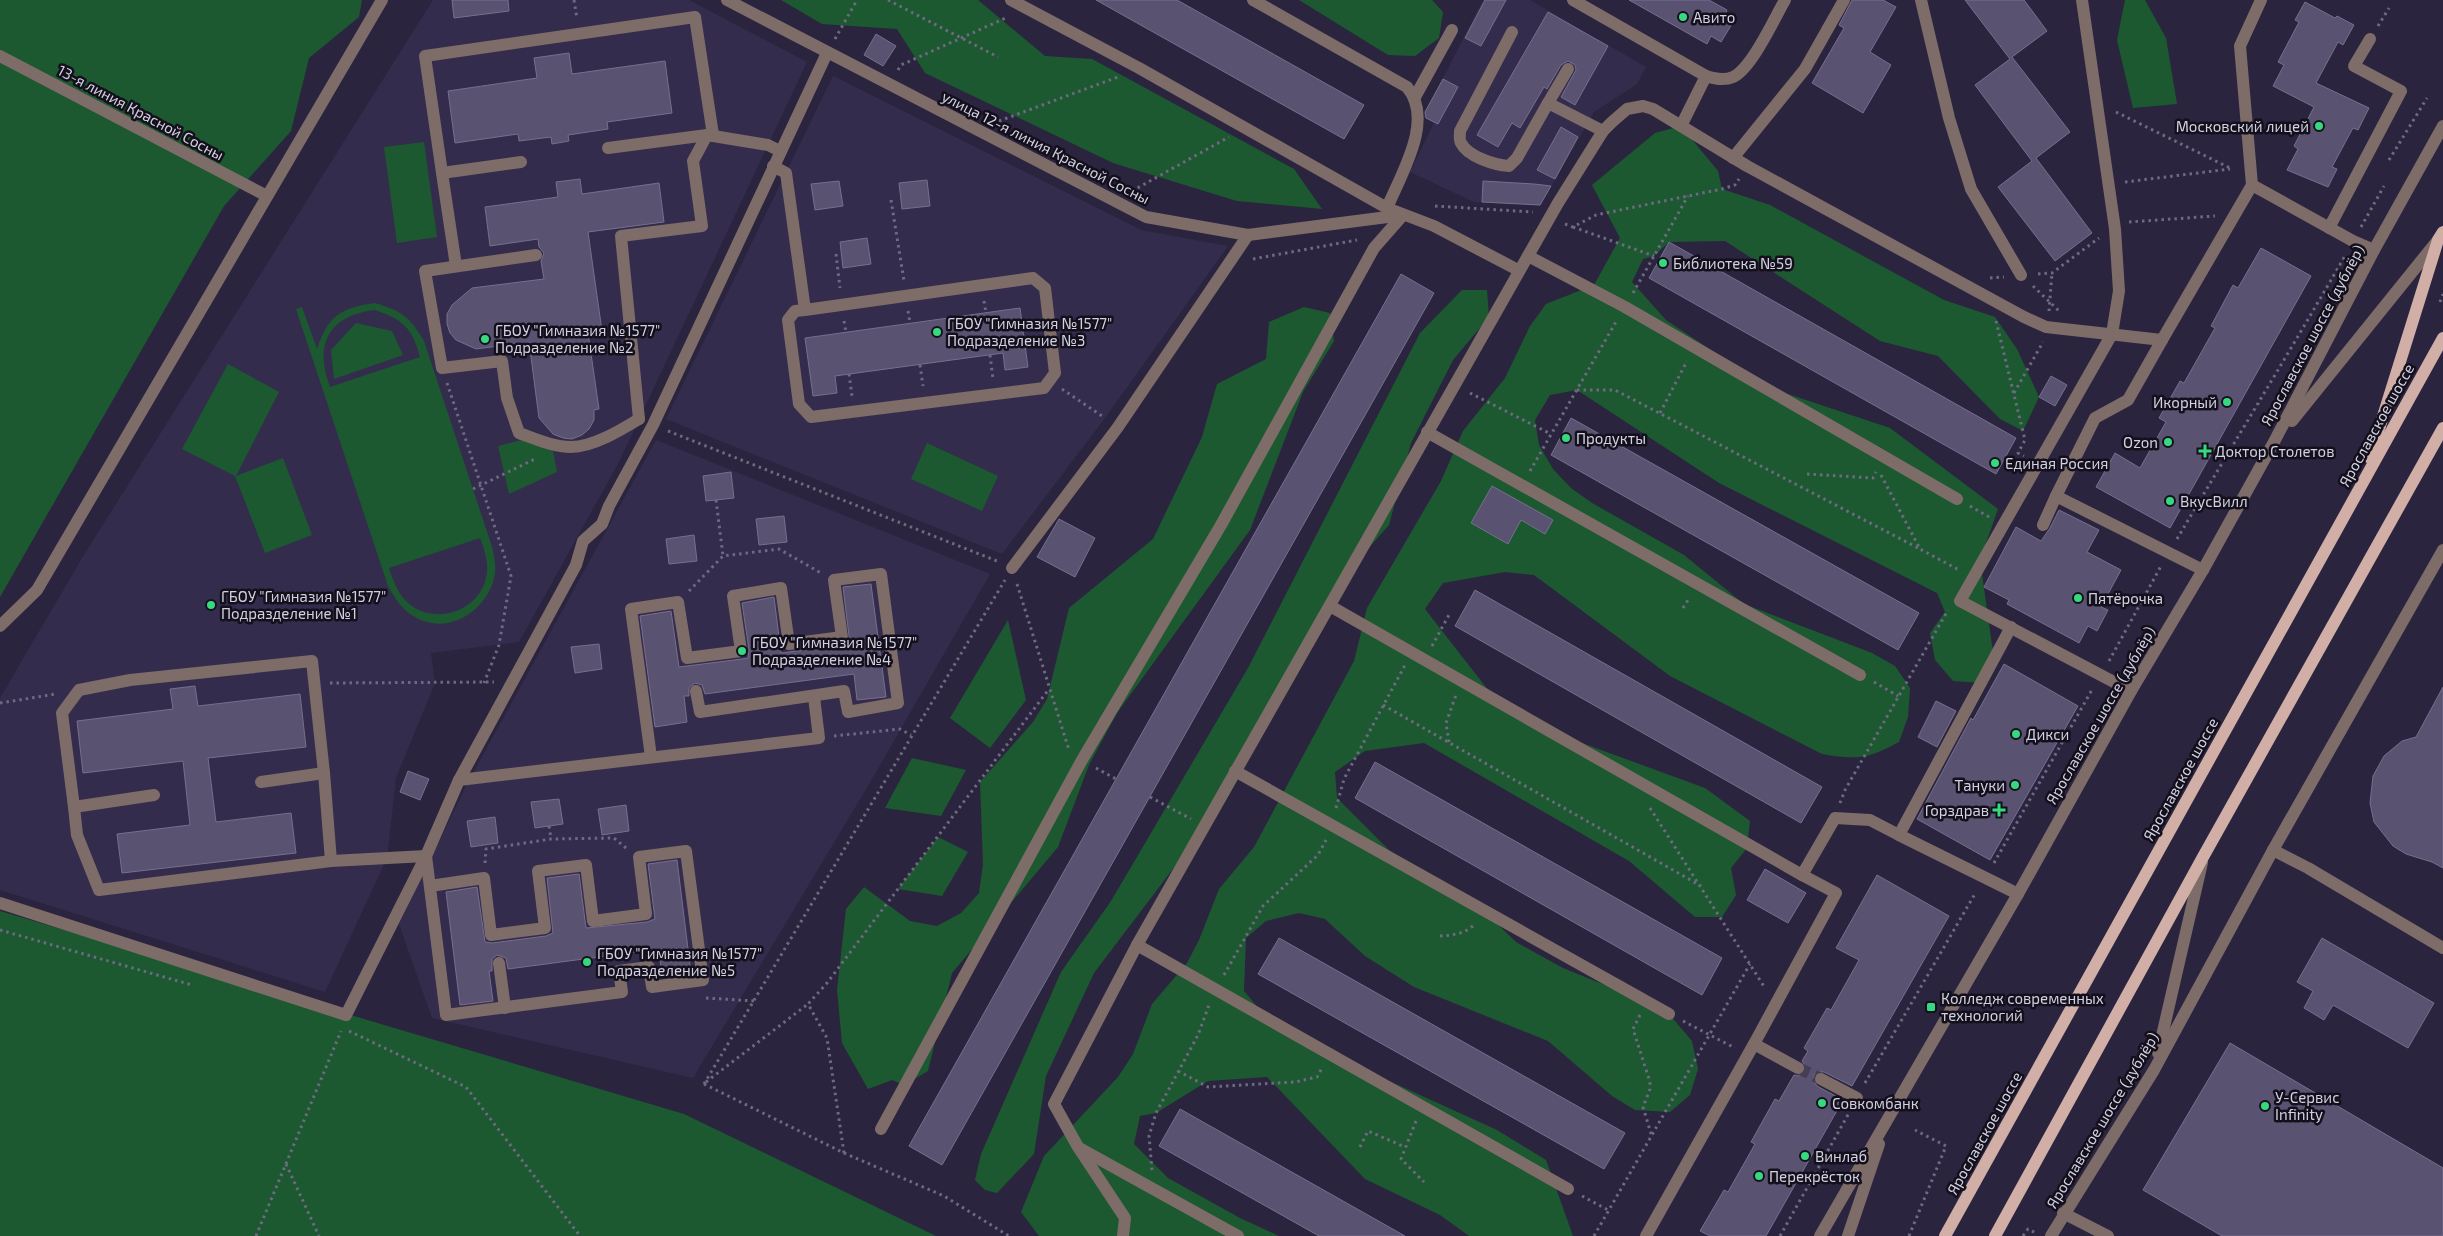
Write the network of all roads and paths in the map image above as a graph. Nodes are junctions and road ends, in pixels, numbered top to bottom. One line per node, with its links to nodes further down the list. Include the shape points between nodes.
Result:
1 (382, 0): 50 (street)
2 (727, 0): 20 (street, улица 12-я линия Красной Сосны)
3 (856, 0): 20 (path)
4 (888, 0): 18 (path)
5 (1011, 0): 13 (street)
6 (1253, 0): 27 (street, via 1407,87)
7 (1573, 0): 25 (street)
8 (1785, 0): 25 (street, via 1739,74 1718,80)
9 (1844, 0): 39 (street, via 1802,74)
10 (1921, 0): 72 (street, via 1948,118 1971,188)
11 (2082, 0): 30 (street)
12 (2261, 0): 44 (street, via 2240,46)
13 (1027, 8): 18 (path); 23 (street)
14 (2389, 8): 15 (path)
15 (2381, 21)
16 (1452, 30): 27 (street)
17 (1512, 32): 29 (street, via 1460,131 1460,142 1466,150 1497,166 1508,166)
18 (961, 38): 22 (path); 26 (path, via 901,65)
19 (2370, 39): 60 (street, via 2354,66 2401,91)
20 (828, 53): 26 (street, улица 12-я линия Красной Сосны); 38 (street)
21 (0, 56): 50 (street, 13-я линия Красной Сосны)
22 (998, 57)
23 (1139, 68): 33 (street); 34 (path)
24 (1568, 68): 29 (street)
25 (1706, 76): 31 (street)
26 (890, 84): 34 (street, улица 12-я линия Красной Сосны)
27 (1415, 97): 54 (street, via 1418,134)
28 (2427, 98): 40 (path)
29 (1548, 103): 35 (street)
30 (2098, 104): 45 (path); 47 (street)
31 (1681, 126): 35 (street, via 1643,106 1627,109); 39 (street)
32 (2443, 126): 65 (street, Ярославское шоссе (дублёр))
33 (1245, 128): 53 (path); 54 (street)
34 (978, 130): 53 (street, улица 12-я линия Красной Сосны)
35 (1603, 131): 68 (street)
36 (710, 135): 37 (street); 38 (street, via 768,145); 46 (street, via 695,17 425,56); 94 (street, via 693,161 702,226 621,236)
37 (608, 148)
38 (780, 151): 42 (street)
39 (1732, 158): 43 (street)
40 (2389, 160)
41 (521, 162): 46 (street)
42 (773, 166): 79 (street, via 786,173); 95 (street)
43 (1747, 166): 51 (path, via 1735,185); 81 (street, via 2024,318 2046,327)
44 (2250, 168): 45 (path); 48 (street)
45 (2232, 169): 47 (path)
46 (442, 173): 70 (street)
47 (2109, 184): 61 (street)
48 (2252, 185): 57 (street); 60 (street)
49 (2384, 186): 64 (path)
50 (267, 196): 124 (street, via 37,590)
51 (1688, 196): 59 (path, via 1596,215); 69 (path)
52 (891, 200): 75 (path)
53 (1114, 201): 62 (street, улица 12-я линия Красной Сосны, via 1146,217)
54 (1387, 208): 56 (street)
55 (1542, 213): 56 (path, via 1427,206)
56 (1403, 215): 62 (street, улица 12-я линия Красной Сосны); 71 (street, via 1434,226); 146 (street, via 1374,248 1220,525)
57 (2234, 215): 61 (path, via 2132,221); 84 (street)
58 (1558, 221): 59 (path)
59 (1573, 227): 69 (path)
60 (2328, 228): 64 (street)
61 (2115, 230): 72 (path, via 2095,240 2052,273); 82 (street, via 2119,291)
62 (1248, 235): 116 (street, via 1118,426)
63 (2441, 236): 99 (street); 104 (main road)
64 (2353, 241): 65 (street); 114 (path)
65 (2374, 250): 99 (street, Ярославское шоссе (дублёр))
66 (836, 254): 77 (path)
67 (536, 255): 70 (street)
68 (1528, 256): 71 (street); 78 (street)
69 (1654, 256): 78 (path)
70 (456, 266): 86 (street, via 425,271)
71 (1518, 270): 89 (street)
72 (2021, 276): 73 (path); 81 (path)
73 (1983, 279)
74 (2443, 294): 76 (path)
75 (906, 295): 77 (street); 88 (street, via 1033,278 1045,288 1055,373)
76 (2440, 302)
77 (842, 304): 79 (street)
78 (1625, 307): 90 (path); 108 (street)
79 (805, 310): 91 (street, via 794,311 788,320 799,404 811,417)
80 (1995, 316): 101 (path, via 2025,440 2018,453)
81 (2078, 331): 82 (street)
82 (2112, 334): 84 (street); 101 (street)
83 (2443, 338): 104 (main road, Ярославское шоссе)
84 (2162, 340): 107 (street, via 2128,400 2095,418)
85 (990, 355): 91 (path)
86 (442, 368): 100 (street, via 502,361 507,398 519,433); 103 (path)
87 (1682, 371): 92 (path)
88 (1050, 381): 91 (street, via 1044,388); 93 (path)
89 (1454, 385): 97 (street); 98 (path)
90 (1577, 390): 92 (path, via 1615,390); 98 (path)
91 (995, 394)
92 (1660, 413): 112 (path)
93 (1105, 418)
94 (639, 419): 95 (street); 100 (street, via 607,437 572,447)
95 (653, 425): 116 (path); 131 (street, via 602,524 583,541 576,564)
96 (2443, 428): 165 (main road)
97 (1427, 432): 105 (street); 122 (street)
98 (1552, 434): 105 (path)
99 (2274, 442): 117 (street, Ярославское шоссе (дублёр))
100 (562, 446): 103 (path)
101 (2037, 465): 110 (street)
102 (1808, 474): 112 (path, via 1873,478 1878,469)
103 (483, 484): 106 (path); 133 (path, via 511,576 499,646)
104 (2362, 484): 228 (main road, Ярославское шоссе)
105 (1522, 485): 128 (street)
106 (473, 490)
107 (2056, 496): 111 (street); 114 (street)
108 (1957, 499): 110 (path)
109 (716, 500): 115 (path)
110 (2004, 524): 118 (street)
111 (2043, 525)
112 (1920, 549): 118 (path)
113 (2443, 550): 162 (street, Ярославское шоссе (дублёр))
114 (2169, 553): 117 (street); 129 (path)
115 (723, 556): 119 (path, via 779,549); 121 (path)
116 (1012, 568): 134 (path); 142 (path)
117 (2203, 570): 137 (street, Ярославское шоссе (дублёр))
118 (1974, 578): 120 (street)
119 (834, 580): 121 (street, via 842,637 789,644 781,588 733,596 741,651 687,658); 139 (street, via 881,574 898,703 848,712 844,691)
120 (1960, 601): 125 (street); 138 (path, via 1946,612)
121 (678, 602): 145 (street, via 631,609)
122 (1330, 606): 126 (street); 147 (street)
123 (1450, 613): 127 (path)
124 (0, 626)
125 (2011, 627): 129 (street); 160 (street)
126 (1412, 652): 127 (street); 141 (path)
127 (1425, 659): 130 (street)
128 (1860, 675): 138 (path)
129 (2101, 675): 137 (street); 169 (path)
130 (1461, 680): 144 (path, via 1446,723); 167 (street)
131 (512, 682): 133 (path); 150 (street)
132 (314, 683): 133 (path); 135 (street, via 312,661 130,680); 148 (street)
133 (484, 683)
134 (1050, 688): 146 (path); 186 (path)
135 (79, 690): 140 (path); 154 (street, via 62,713)
136 (696, 690): 139 (street, via 700,712)
137 (2131, 691): 172 (street, Ярославское шоссе (дублёр))
138 (1898, 696): 156 (path, via 1845,790)
139 (814, 697): 143 (street)
140 (0, 703)
141 (1383, 705): 144 (path); 157 (path, via 1344,779)
142 (911, 735): 143 (path, via 900,729); 184 (path)
143 (819, 738): 145 (street)
144 (1449, 743): 171 (path)
145 (651, 757): 150 (street)
146 (1076, 757): 149 (path); 203 (street)
147 (1235, 771): 157 (street); 159 (street)
148 (324, 773): 151 (street); 166 (street)
149 (1116, 779)
150 (459, 780): 163 (street)
151 (261, 782)
152 (154, 795): 154 (street)
153 (1150, 797): 159 (path)
154 (74, 807): 166 (street, via 77,835 99,890)
155 (1649, 807): 171 (path)
156 (1835, 818): 160 (street, via 1870,820); 167 (street)
157 (1333, 824): 174 (street); 182 (path, via 1318,855 1263,906)
158 (549, 826): 161 (path)
159 (1205, 827): 177 (street)
160 (1899, 834): 169 (street)
161 (551, 839): 164 (path, via 614,838); 168 (path, via 486,848)
162 (2273, 850): 178 (street); 197 (street, Ярославское шоссе (дублёр))
163 (426, 856): 166 (street); 170 (street); 173 (street, via 346,1015)
164 (639, 857): 168 (street, via 646,914 594,920 586,865 557,869 538,872 545,928 491,935); 188 (street, via 686,851 703,980 652,987 649,967 619,971 622,992)
165 (2203, 857): 197 (street); 229 (main road)
166 (331, 861)
167 (1802, 875): 187 (street, via 1836,893)
168 (484, 878): 170 (street)
169 (1986, 878): 172 (street); 200 (path, via 1966,906)
170 (430, 886): 188 (street, via 446,1015)
171 (1700, 886): 180 (path)
172 (2018, 894): 202 (street, Ярославское шоссе (дублёр))
173 (0, 903)
174 (1484, 911): 176 (path, via 1469,930); 185 (street)
175 (0, 930): 181 (path)
176 (1440, 936)
177 (1137, 944): 182 (street); 206 (street, via 1054,1104)
178 (2443, 948)
179 (499, 962): 188 (street)
180 (1750, 964): 187 (path); 192 (path)
181 (200, 987)
182 (1216, 989): 194 (street); 196 (path, via 1198,1034)
183 (740, 1000): 184 (path)
184 (755, 1001): 199 (path)
185 (1647, 1002): 189 (street); 205 (path, via 1633,1029 1650,1082 1643,1107)
186 (808, 1004): 199 (path); 209 (path, via 827,1038)
187 (1776, 1004): 193 (street)
188 (505, 1008)
189 (1669, 1014): 192 (path)
190 (333, 1025): 191 (path)
191 (342, 1028): 210 (path); 218 (path, via 466,1087)
192 (1709, 1034): 193 (path); 205 (path)
193 (1751, 1050): 195 (street); 223 (street)
194 (1330, 1054): 196 (path, via 1317,1077 1295,1082 1208,1087); 201 (street)
195 (1798, 1068)
196 (1178, 1070): 212 (path, via 1156,1113 1150,1136 1152,1170)
197 (2154, 1070): 215 (street, Ярославское шоссе (дублёр))
198 (1821, 1080): 200 (street)
199 (704, 1084): 209 (path)
200 (1857, 1098): 224 (path)
201 (1422, 1106): 208 (path); 213 (street)
202 (1889, 1116): 225 (street, Ярославское шоссе (дублёр)); 226 (street)
203 (881, 1129)
204 (1915, 1130): 227 (path, via 1946,1146)
205 (1652, 1137): 214 (path)
206 (1078, 1147): 212 (street); 220 (street, via 1125,1218)
207 (1360, 1147): 208 (path, via 1368,1131)
208 (1405, 1147): 211 (path, via 1400,1159)
209 (844, 1153): 219 (path, via 944,1196)
210 (286, 1163): 216 (path); 217 (path)
211 (1424, 1182)
212 (1145, 1183): 221 (street)
213 (1568, 1189): 214 (path)
214 (1610, 1211): 222 (path)
215 (2063, 1213): 232 (street, Ярославское шоссе (дублёр)); 233 (street)
216 (256, 1236)
217 (318, 1236)
218 (580, 1236)
219 (1009, 1236)
220 (1123, 1236)
221 (1238, 1236)
222 (1594, 1236)
223 (1646, 1236)
224 (1780, 1236)
225 (1820, 1236)
226 (1848, 1236)
227 (1909, 1236)
228 (1945, 1236)
229 (1995, 1236)
230 (2024, 1236): 231 (path, via 2028,1229)
231 (2041, 1236)
232 (2051, 1236)
233 (2108, 1236)

